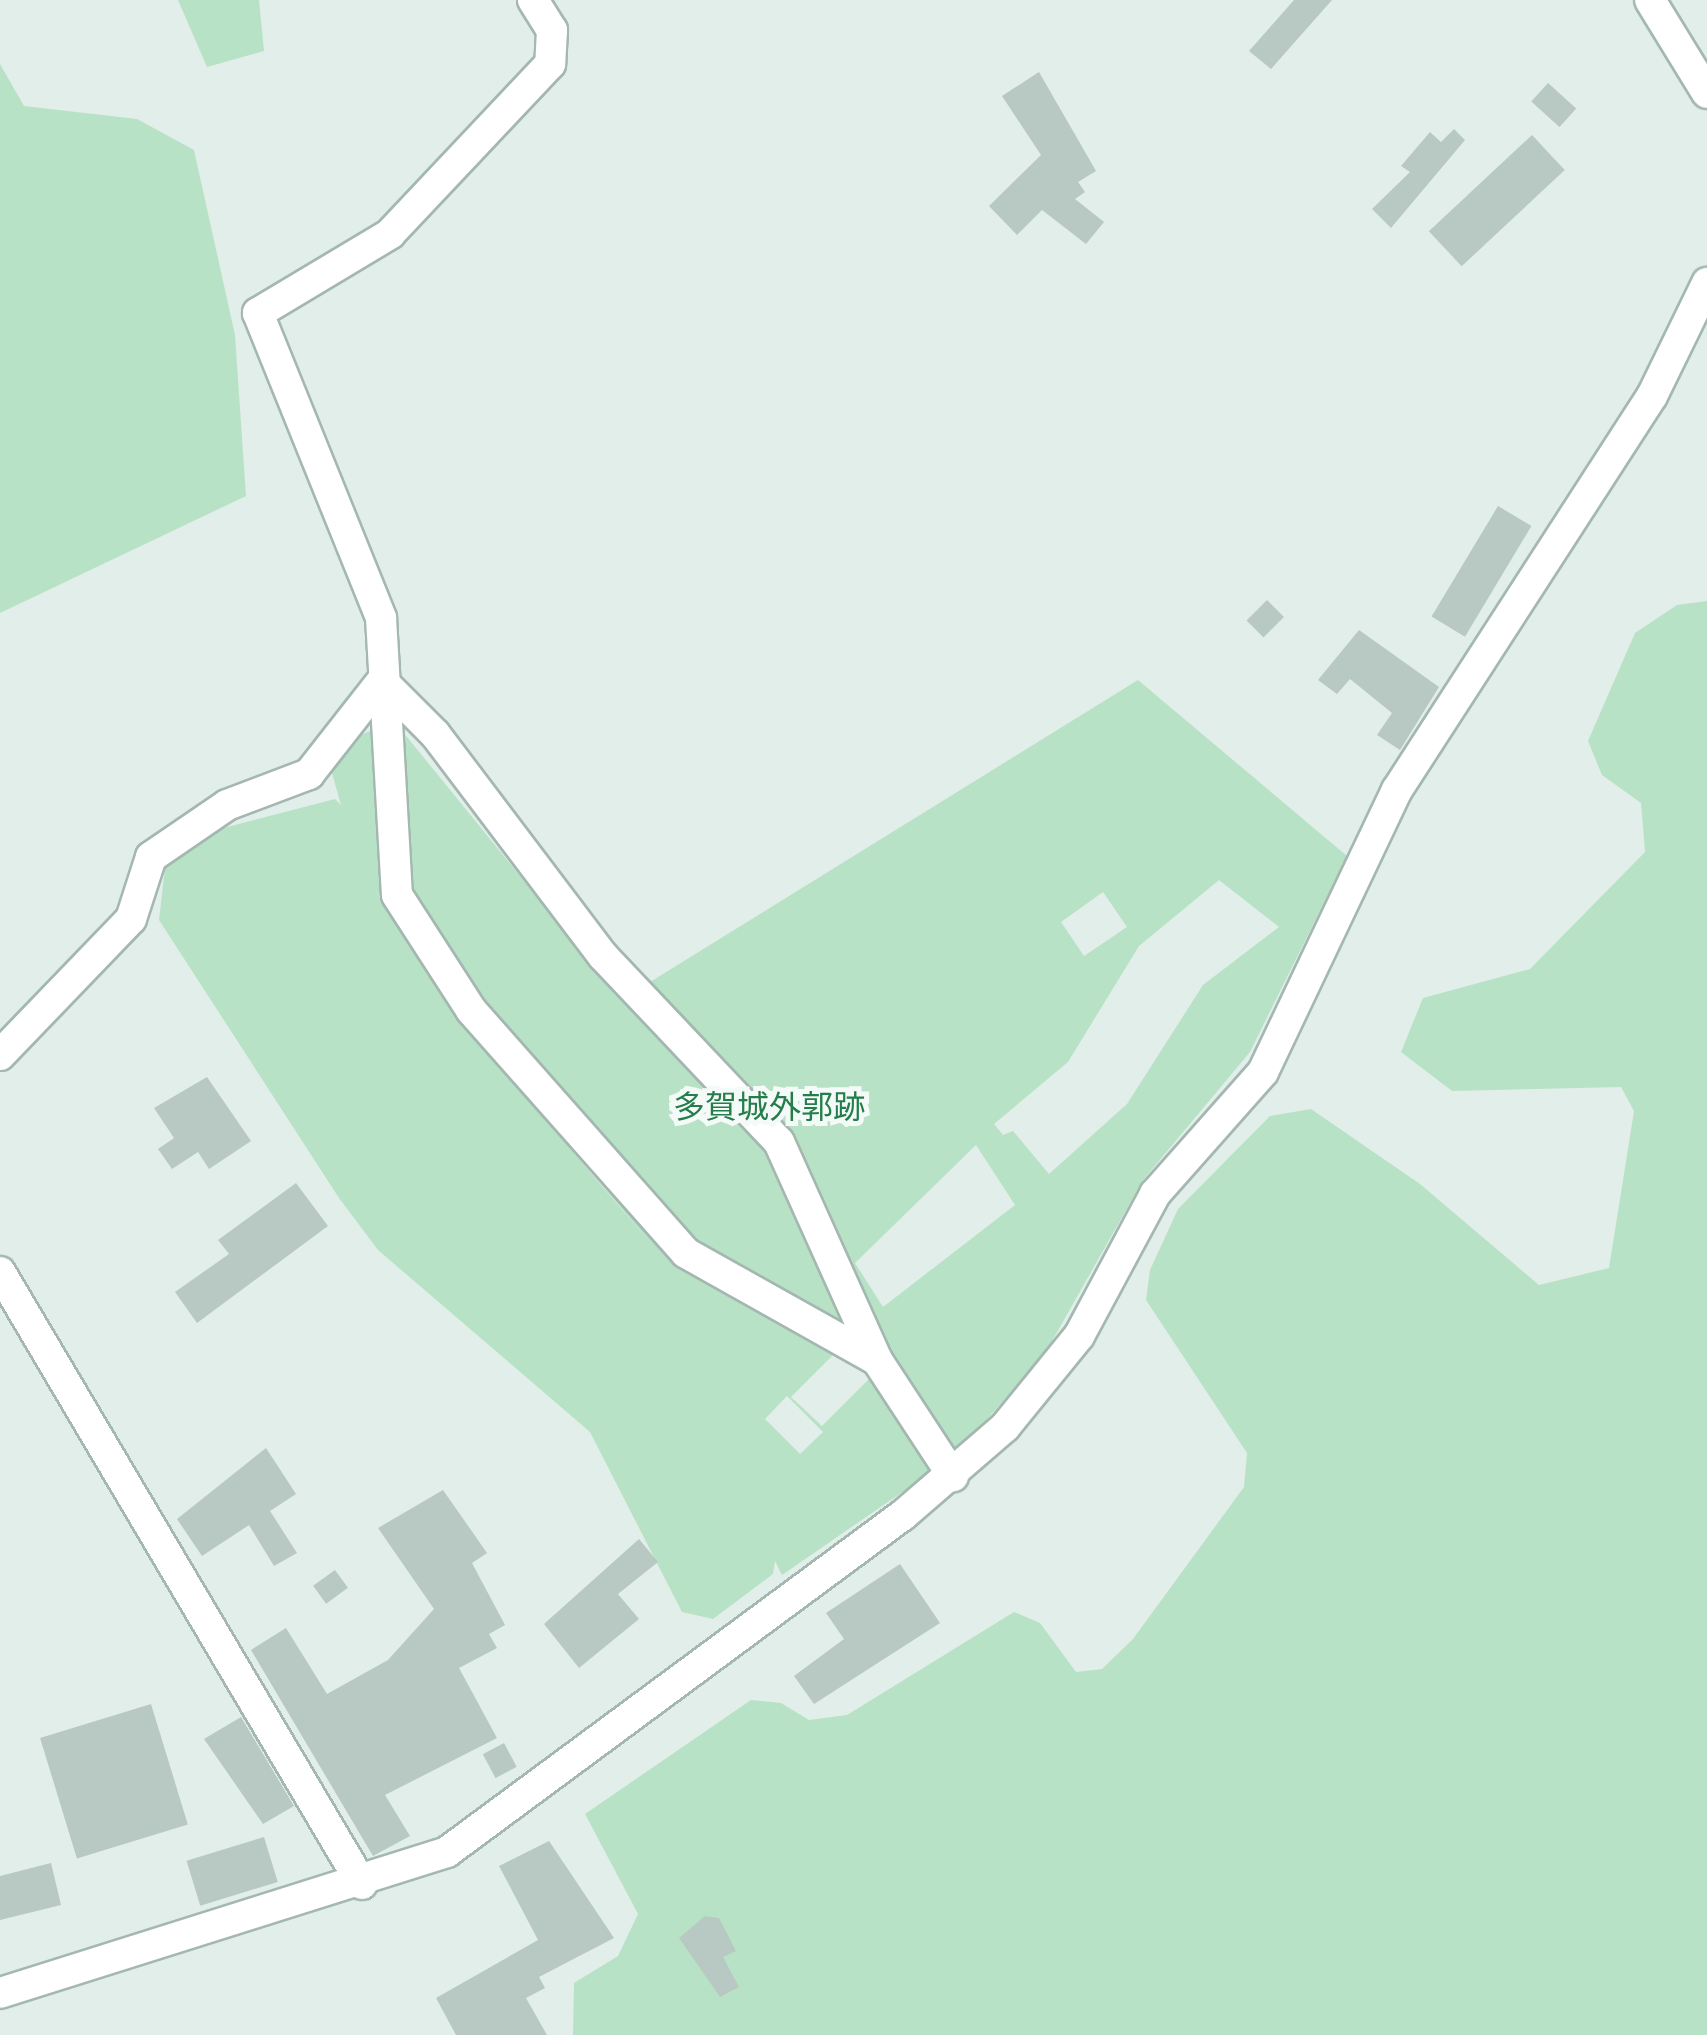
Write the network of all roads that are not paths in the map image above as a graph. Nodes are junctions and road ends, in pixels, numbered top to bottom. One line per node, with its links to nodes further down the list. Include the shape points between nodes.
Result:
1 (534, 0): 5 (street, via 552,30 550,64 390,234 258,313 375,596)
2 (1650, 0): 3 (street)
3 (1707, 93)
4 (1707, 283): 9 (street, via 1652,396 1396,790 1263,1072 1155,1194 1056,1368)
5 (382, 681): 6 (street, via 309,774 227,806 152,857 131,919); 8 (street, via 435,734 603,956 779,1142); 8 (street, via 397,896 471,1010 686,1252)
6 (0, 1055)
7 (0, 1272): 10 (street)
8 (877, 1360): 9 (street)
9 (953, 1476): 10 (street, via 495,1820 447,1852)
10 (362, 1884): 11 (street)
11 (0, 1993)

